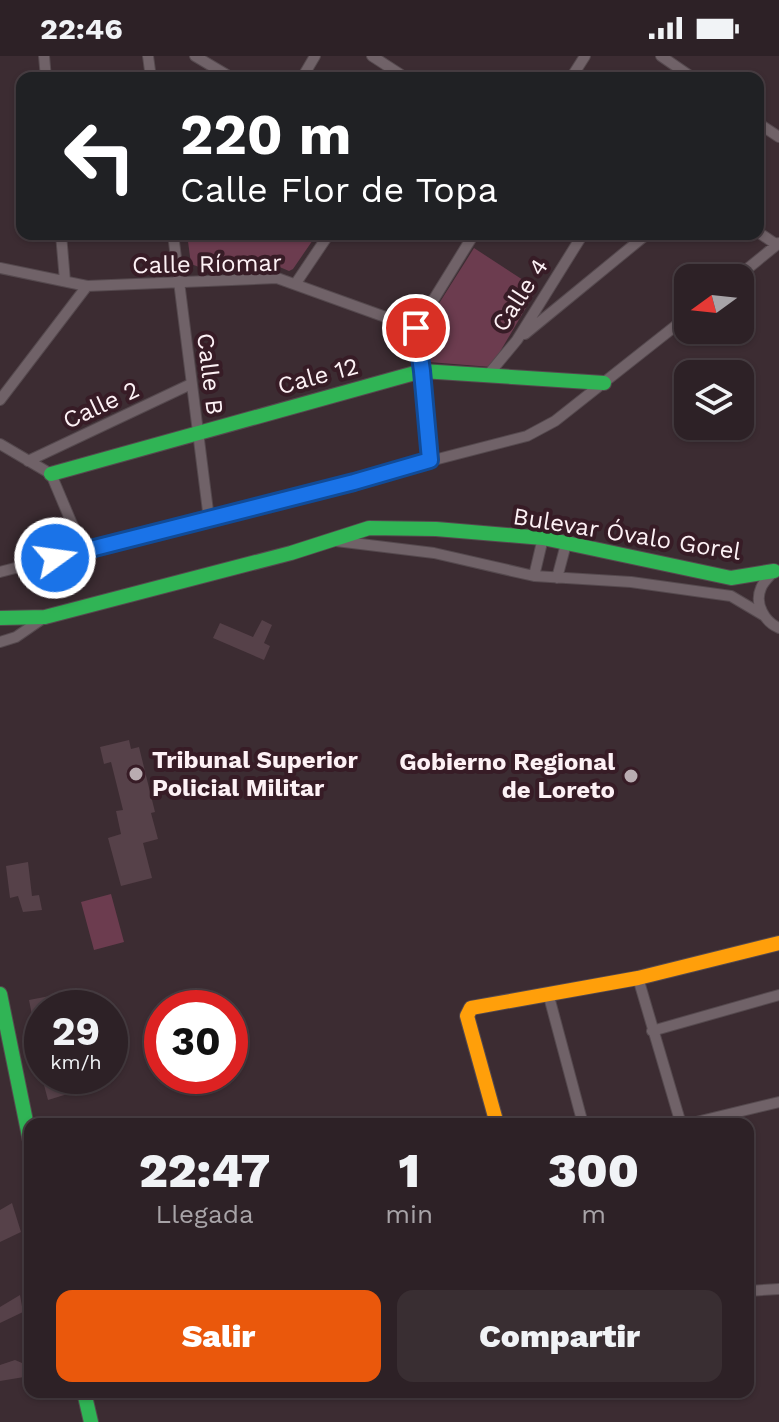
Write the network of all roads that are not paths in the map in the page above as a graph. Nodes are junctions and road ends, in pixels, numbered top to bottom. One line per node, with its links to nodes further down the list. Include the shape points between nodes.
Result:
1 (195, 56): 4 (street)
2 (372, 56): 5 (street)
3 (661, 56): 6 (street)
4 (222, 72)
5 (397, 72)
6 (682, 72)
7 (62, 240): 16 (street)
8 (174, 240): 17 (street, Calle B)
9 (325, 240): 18 (street)
10 (470, 240): 21 (street)
11 (579, 240): 22 (street, Calle 4)
12 (640, 240): 22 (street)
13 (778, 244): 14 (street)
14 (753, 264)
15 (0, 268): 16 (street, Calle Ríomar)
16 (65, 281): 19 (street, Calle Ríomar)
17 (179, 283): 18 (street, Calle Ríomar, via 277,278); 19 (street, Calle Ríomar); 26 (street, Calle B)
18 (296, 283): 21 (street, Calle Ríomar)
19 (87, 286): 27 (street)
20 (674, 327): 25 (street)
21 (416, 328): 23 (street)
22 (517, 340): 24 (street, Calle 4)
23 (422, 371): 24 (street, Cale 12); 28 (street, Cale 12); 30 (street)
24 (488, 375): 25 (street, Cale 12)
25 (604, 383): 30 (street, via 527,436)
26 (191, 384): 28 (street, Calle B); 31 (street, Calle 2)
27 (0, 400)
28 (197, 432): 32 (street, Cale 12); 33 (street, Calle B)
29 (0, 444): 31 (street)
30 (430, 460): 33 (street)
31 (28, 461): 32 (street)
32 (51, 474): 37 (street)
33 (209, 519): 37 (street)
34 (543, 538): 35 (street, Bulevar Óvalo Gorel, via 369,528); 36 (street, Bulevar Óvalo Gorel); 40 (street)
35 (330, 540): 40 (street, Bulevar Óvalo Gorel, via 434,553); 43 (street, Bulevar Óvalo Gorel)
36 (566, 544): 38 (street, Bulevar Óvalo Gorel, via 731,578); 41 (street)
37 (83, 550): 39 (street)
38 (776, 570): 42 (street, Bulevar Óvalo Gorel, via 761,587)
39 (0, 572)
40 (534, 576): 41 (street, Bulevar Óvalo Gorel)
41 (557, 578): 42 (street, Bulevar Óvalo Gorel, via 731,596)
42 (763, 615): 45 (street, Bulevar Óvalo Gorel)
43 (45, 617): 44 (street, Bulevar Óvalo Gorel); 46 (street, Bulevar Óvalo Gorel)
44 (0, 618)
45 (779, 628)
46 (0, 642)
47 (779, 943): 48 (street)
48 (638, 978): 49 (street); 52 (street)
49 (548, 993): 55 (street, via 468,1010); 56 (street)
50 (0, 994): 54 (street)
51 (779, 995): 52 (street)
52 (652, 1031): 57 (street)
53 (779, 1102): 58 (street)
54 (25, 1118)
55 (495, 1118)
56 (581, 1118)
57 (679, 1118)
58 (713, 1118)
59 (779, 1289): 60 (street)
60 (754, 1291)
61 (85, 1398): 62 (street)
62 (91, 1422)

